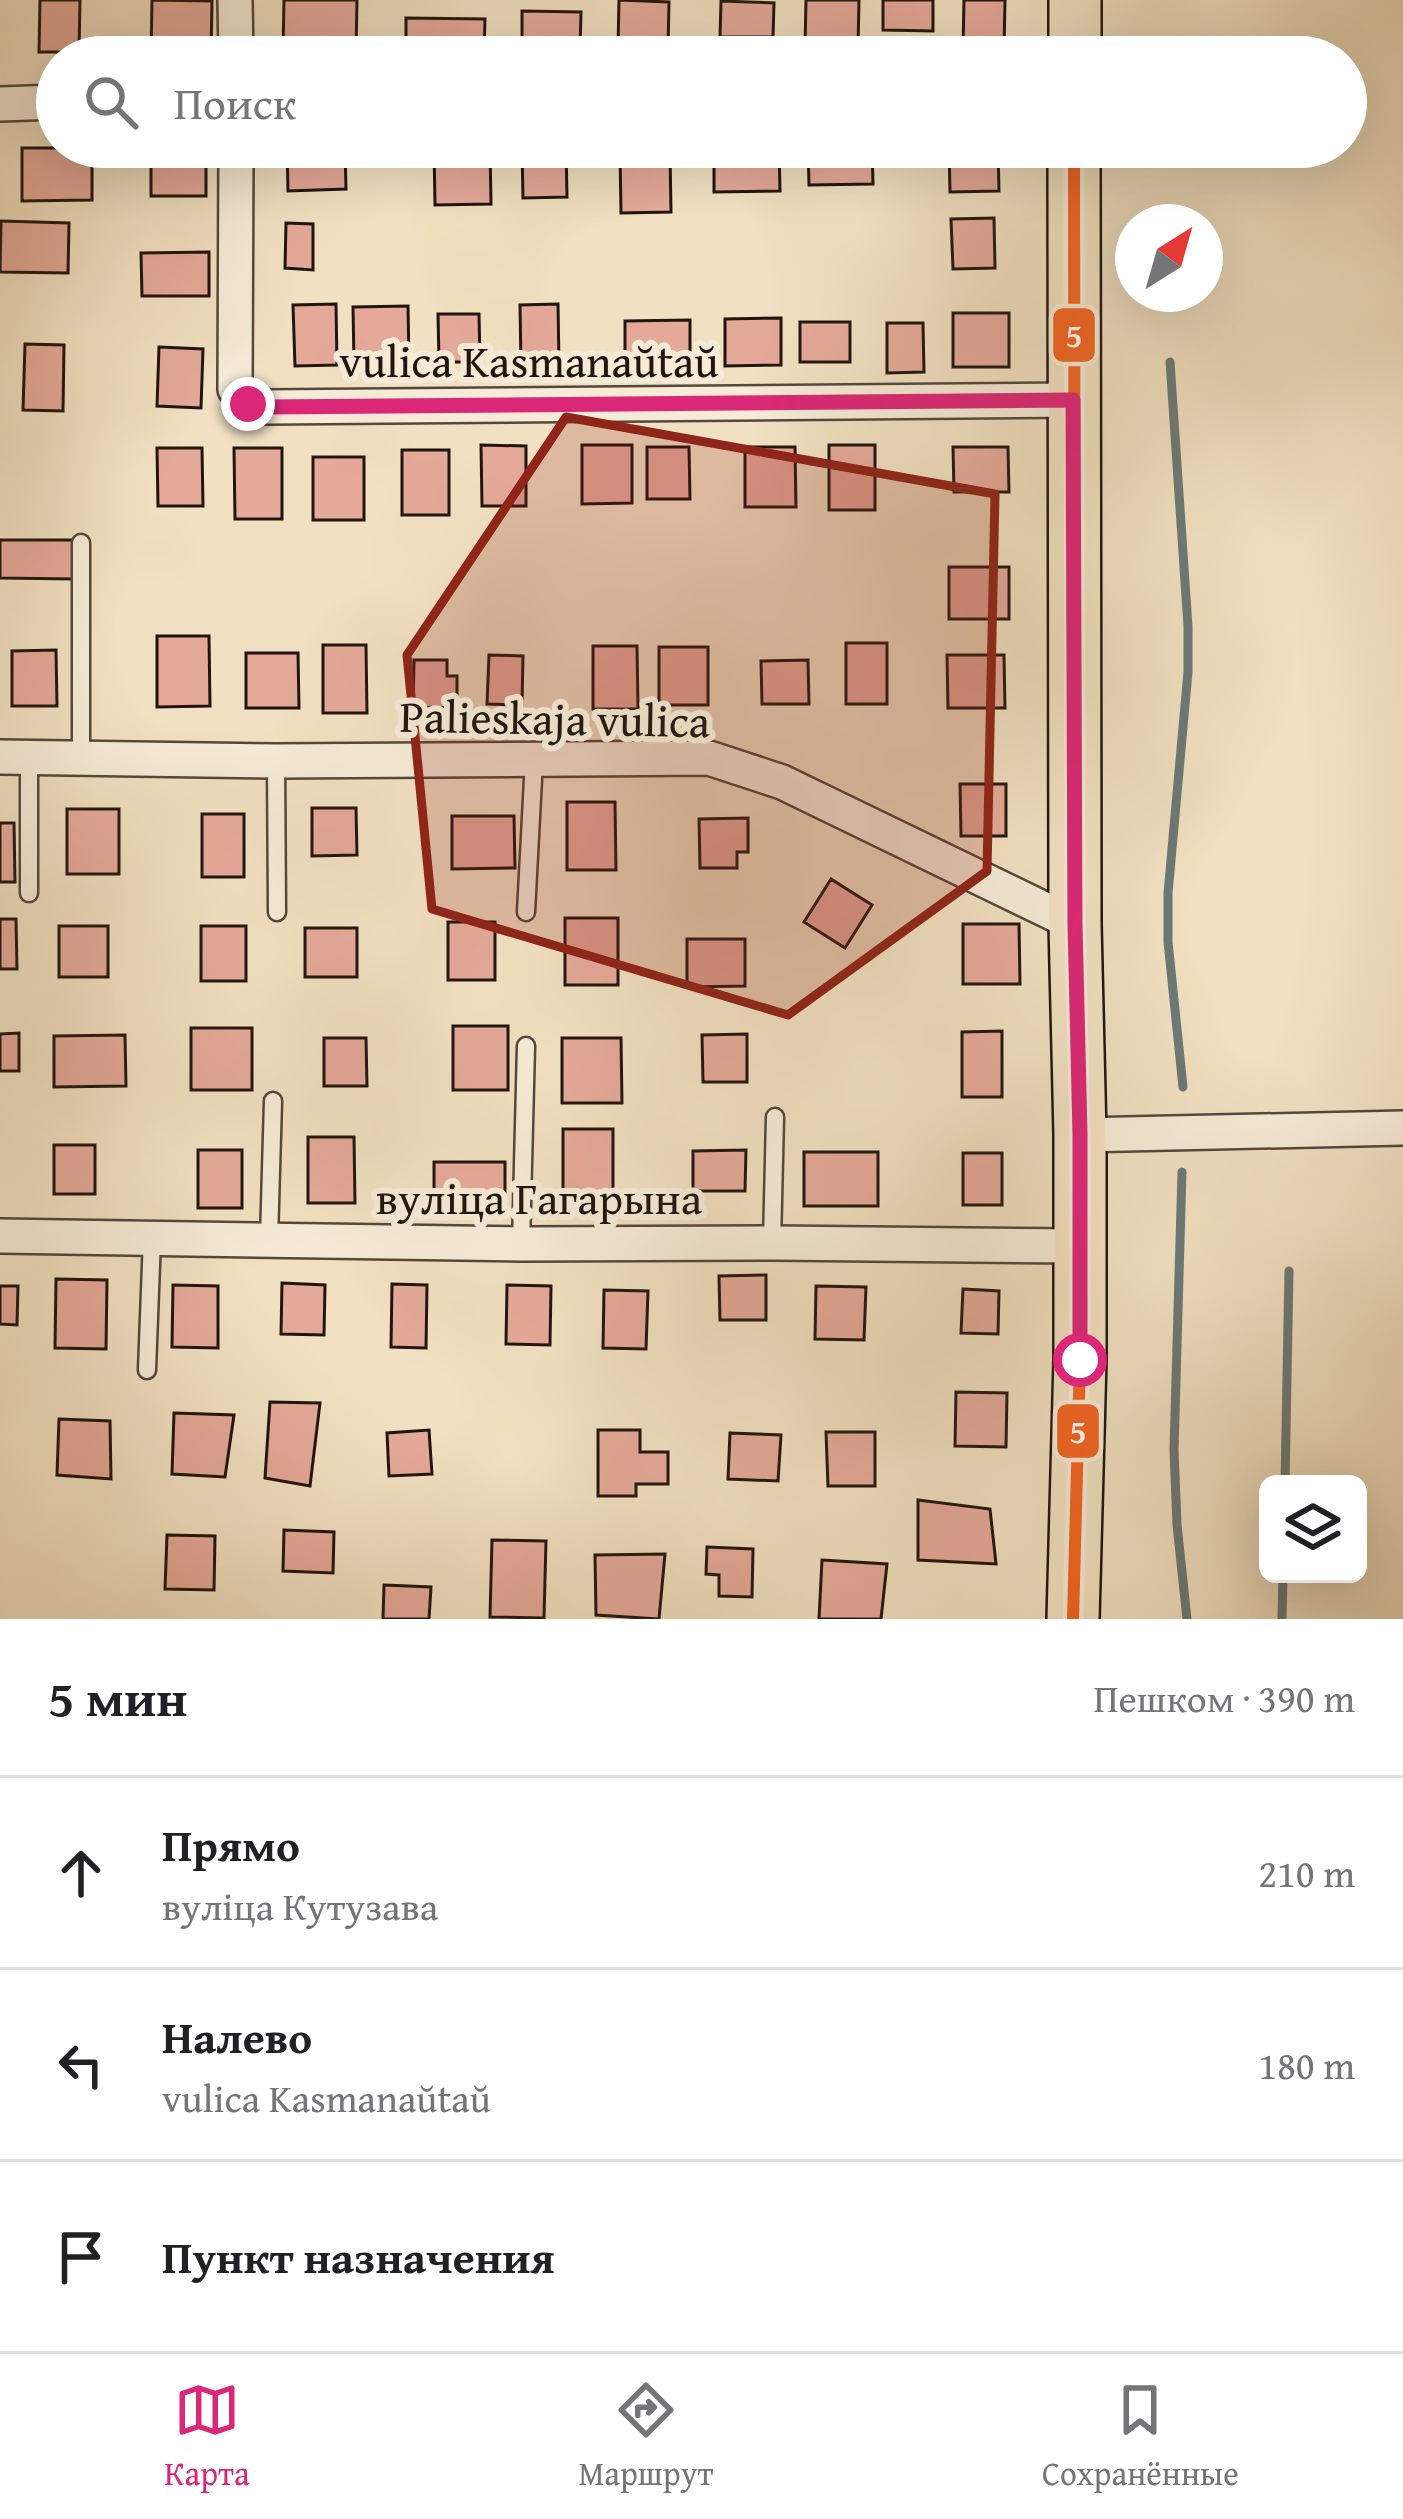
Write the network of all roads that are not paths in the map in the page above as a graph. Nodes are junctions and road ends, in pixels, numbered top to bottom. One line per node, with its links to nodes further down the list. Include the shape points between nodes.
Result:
1 (235, 0): 3 (street)
2 (1075, 0): 4 (main road)
3 (236, 36)
4 (1075, 36)
5 (36, 103): 6 (street)
6 (0, 104)
7 (236, 168): 9 (street, vulica Kasmanaŭtaŭ, via 235,388 248,404)
8 (1074, 168): 9 (main road)
9 (1073, 400): 18 (main road)
10 (81, 543): 12 (lane)
11 (15, 757): 12 (street, Palieskaja vulica); 15 (lane)
12 (81, 759): 14 (street, Palieskaja vulica)
13 (534, 760): 14 (street, Palieskaja vulica); 17 (lane); 18 (street, Palieskaja vulica, via 709,758 782,782)
14 (276, 761): 16 (lane)
15 (29, 893)
16 (277, 912)
17 (526, 912)
18 (1075, 924): 23 (main road)
19 (526, 1046): 28 (lane)
20 (273, 1101): 26 (lane)
21 (775, 1117): 27 (lane)
22 (1403, 1128): 23 (street)
23 (1080, 1135): 29 (main road)
24 (0, 1236): 25 (street, вуліца Гагарына)
25 (152, 1238): 26 (street, вуліца Гагарына); 30 (lane)
26 (269, 1239): 28 (street, вуліца Гагарына)
27 (772, 1243): 28 (street, вуліца Гагарына); 29 (street, вуліца Гагарына)
28 (521, 1244)
29 (1078, 1246): 31 (main road)
30 (147, 1370)
31 (1072, 1619)

